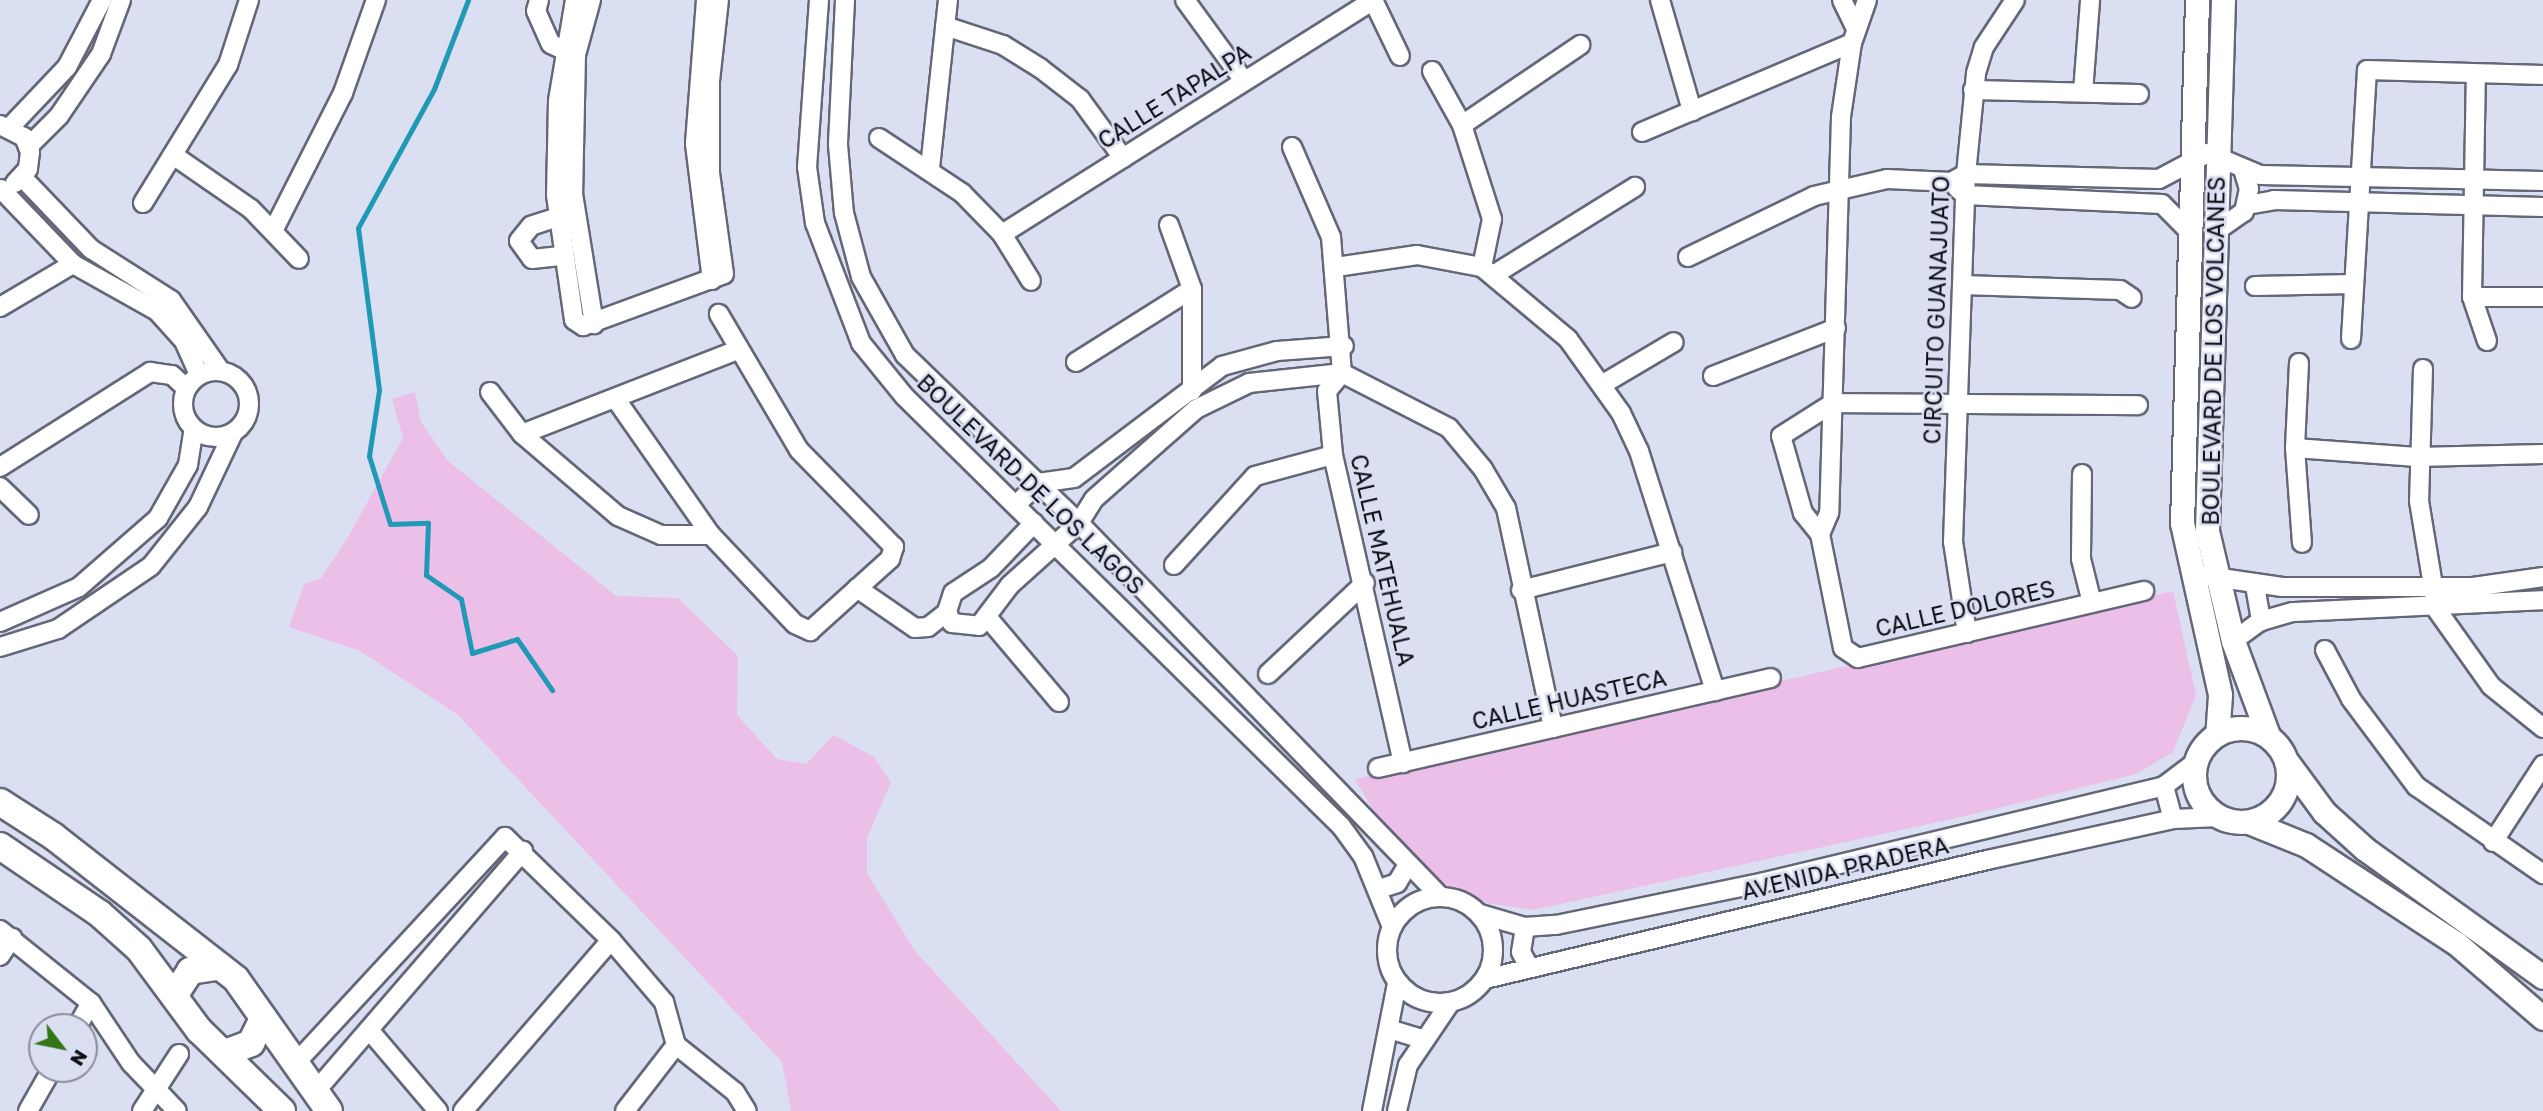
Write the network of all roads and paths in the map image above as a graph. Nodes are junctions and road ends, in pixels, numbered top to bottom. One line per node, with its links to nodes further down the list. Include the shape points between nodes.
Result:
1 (102, 0): 36 (street, via 67,67)
2 (121, 0): 39 (street, via 101,54 59,116)
3 (249, 0): 44 (street, via 228,65)
4 (376, 0): 66 (street, via 343,93)
5 (539, 0): 25 (street, via 540,25)
6 (575, 0): 25 (street)
7 (591, 0): 25 (street)
8 (706, 0): 76 (street, via 695,144)
9 (719, 0): 76 (street, via 710,81 710,173 725,268)
10 (819, 0): 124 (street, BOULEVARD DE LOS LAGOS, via 807,167 815,223 835,287 862,343 904,396)
11 (845, 0): 121 (street, BOULEVARD DE LOS LAGOS, via 838,145 844,213 861,277 905,355)
12 (947, 0): 22 (street)
13 (1185, 0): 30 (street)
14 (1373, 0): 26 (street); 30 (street, CALLE TAPALPA)
15 (1660, 0): 34 (street)
16 (1842, 0): 23 (street)
17 (1867, 0): 23 (street)
18 (2015, 0): 31 (street, CIRCUITO GUANAJUATO, via 1984,47)
19 (2090, 0): 32 (street)
20 (2197, 0): 43 (street, BOULEVARD DE LOS VOLCANES)
21 (2223, 0): 42 (street, BOULEVARD DE LOS VOLCANES)
22 (945, 26): 45 (street, via 1003,45 1040,68 1080,99); 46 (street)
23 (1854, 36): 34 (street); 55 (street, via 1840,117)
24 (1580, 45): 35 (street)
25 (570, 54): 40 (street)
26 (1400, 56)
27 (1432, 71): 35 (street)
28 (2476, 75): 29 (street); 50 (street, via 2367,70); 52 (street)
29 (2543, 75)
30 (1244, 81): 45 (street, CALLE TAPALPA)
31 (1973, 90): 32 (street); 51 (street, CIRCUITO GUANAJUATO)
32 (2083, 92): 33 (street)
33 (2139, 94)
34 (1692, 111): 37 (street)
35 (1462, 125): 75 (street, via 1492,219)
36 (5, 126): 39 (street)
37 (1642, 132)
38 (878, 138): 46 (street)
39 (28, 146): 49 (street)
40 (564, 146): 64 (street); 70 (street)
41 (1292, 147): 74 (street, via 1313,188)
42 (2218, 154): 43 (street); 47 (street); 68 (street, BOULEVARD DE LOS VOLCANES)
43 (2192, 156): 48 (street); 67 (street, BOULEVARD DE LOS VOLCANES)
44 (176, 157): 58 (street); 66 (street)
45 (1123, 158): 69 (street, CALLE TAPALPA)
46 (930, 168): 69 (street)
47 (2244, 173): 50 (street); 59 (street)
48 (2170, 176): 51 (street); 61 (street)
49 (22, 177): 56 (street); 96 (street, via 91,249 171,300)
50 (2356, 177): 52 (street); 60 (street)
51 (1958, 178): 55 (street, via 1886,179); 57 (street)
52 (2476, 180): 53 (street); 63 (street)
53 (2543, 181)
54 (1635, 187): 75 (street)
55 (1840, 187): 71 (street); 87 (street)
56 (1, 189): 73 (street)
57 (1965, 195): 61 (street); 79 (street, CIRCUITO GUANAJUATO)
58 (143, 203)
59 (2247, 205): 60 (street, via 2274,200); 68 (street, via 2239,219)
60 (2356, 205): 63 (street); 78 (street)
61 (2168, 206): 67 (street)
62 (2543, 207): 63 (street)
63 (2475, 209): 82 (street)
64 (558, 218): 70 (street); 70 (street, via 531,226 519,241 532,260)
65 (1169, 225): 81 (street)
66 (274, 229): 72 (street)
67 (2190, 232): 134 (street, BOULEVARD DE LOS VOLCANES, via 2181,490)
68 (2215, 232): 135 (street, BOULEVARD DE LOS VOLCANES, via 2206,504)
69 (1002, 234): 77 (street)
70 (567, 248): 76 (street, via 594,324)
71 (1688, 257)
72 (299, 259)
73 (73, 264): 85 (street); 98 (street, via 157,311 184,341)
74 (1336, 267): 75 (street, via 1417,255); 91 (street)
75 (1488, 270): 100 (street, via 1568,339)
76 (712, 280)
77 (1031, 281)
78 (2353, 284): 80 (street); 88 (street)
79 (1962, 285): 84 (street, via 2120,290); 106 (street, CIRCUITO GUANAJUATO)
80 (2255, 286)
81 (1192, 289): 93 (street); 101 (street)
82 (2472, 297): 83 (street); 89 (street)
83 (2543, 297)
84 (2132, 298)
85 (0, 307)
86 (719, 314): 92 (street)
87 (1836, 328): 99 (street); 105 (street)
88 (2351, 339)
89 (2487, 341)
90 (1674, 342): 100 (street)
91 (1344, 346): 97 (street); 101 (street, via 1251,357)
92 (737, 350): 104 (street); 140 (street, via 799,450 891,538 890,559)
93 (1076, 362)
94 (2299, 363): 113 (street)
95 (2423, 369): 116 (street)
96 (220, 370): 98 (street); 110 (street, via 239,379 249,397 248,413)
97 (1342, 373): 108 (street, via 1249,383); 115 (street, CALLE MATEHUALA, via 1327,391); 142 (street, via 1449,428 1483,469 1506,508)
98 (200, 374): 102 (street)
99 (1713, 376)
100 (1603, 384): 132 (street, via 1639,451)
101 (1191, 386): 108 (street); 112 (street)
102 (186, 388): 109 (street, via 183,410); 118 (street, via 173,375 150,372)
103 (490, 392): 111 (street)
104 (615, 398): 111 (street); 129 (street)
105 (1833, 403): 106 (street); 128 (street, via 1829,513); 128 (street, via 1781,436 1803,513)
106 (1958, 404): 107 (street); 152 (street, CIRCUITO GUANAJUATO, via 1953,542)
107 (2138, 405)
108 (1196, 409): 117 (street)
109 (194, 429): 110 (street, via 212,437); 139 (street, via 188,465 158,518)
110 (233, 433): 147 (street, via 218,471 175,538 124,590)
111 (522, 434): 129 (street, via 640,530)
112 (1122, 442): 117 (street); 120 (street)
113 (2295, 448): 116 (street); 131 (street)
114 (2543, 454): 116 (street)
115 (1333, 455): 133 (street, via 1255,476); 137 (street, CALLE MATEHUALA)
116 (2417, 457): 141 (street)
117 (1138, 461): 123 (street)
118 (0, 467)
119 (2082, 474): 145 (street, via 2081,559)
120 (1074, 478): 121 (street); 123 (street)
121 (1038, 483): 124 (street); 127 (street, BOULEVARD DE LOS LAGOS)
122 (0, 487): 125 (street)
123 (1094, 499): 127 (street)
124 (1016, 505): 126 (street, BOULEVARD DE LOS LAGOS)
125 (29, 515)
126 (1034, 523): 130 (street, BOULEVARD DE LOS LAGOS); 148 (street, via 991,568 953,593)
127 (1079, 523): 130 (street); 182 (street, BOULEVARD DE LOS LAGOS)
128 (1820, 534): 152 (street, CALLE DOLORES, via 1833,614 1850,656)
129 (711, 535): 140 (street, via 802,630 810,632)
130 (1056, 543): 149 (street, via 1010,585); 186 (street, BOULEVARD DE LOS LAGOS, via 1341,827)
131 (2302, 543)
132 (1672, 552): 142 (street); 158 (street)
133 (1174, 565)
134 (2190, 574): 135 (street); 160 (street, BOULEVARD DE LOS VOLCANES)
135 (2216, 577): 138 (street); 153 (street, BOULEVARD DE LOS VOLCANES)
136 (2543, 577): 141 (street)
137 (1365, 583): 156 (street); 167 (street, CALLE MATEHUALA)
138 (2255, 586): 141 (street); 150 (street)
139 (79, 587): 147 (street); 151 (street)
140 (857, 588): 148 (street, via 915,628 928,627)
141 (2431, 588): 146 (street)
142 (1521, 590): 162 (street)
143 (2144, 591): 145 (street, CALLE DOLORES)
144 (2543, 600): 146 (street)
145 (2092, 603): 152 (street, CALLE DOLORES)
146 (2437, 610): 150 (street, via 2305,611); 163 (street, via 2491,686)
147 (92, 611): 154 (street)
148 (947, 612): 149 (street, via 959,628)
149 (988, 618): 161 (street)
150 (2261, 621): 153 (street)
151 (0, 622)
152 (1967, 632)
153 (2233, 641): 159 (street, BOULEVARD DE LOS VOLCANES)
154 (0, 647)
155 (2325, 650): 178 (street, via 2393,762 2442,808)
156 (1268, 674)
157 (1771, 678): 158 (street, CALLE HUASTECA)
158 (1715, 691): 162 (street, CALLE HUASTECA)
159 (2251, 692): 160 (street); 165 (street, BOULEVARD DE LOS VOLCANES)
160 (2220, 695): 164 (street, BOULEVARD DE LOS VOLCANES)
161 (1059, 702)
162 (1553, 728): 167 (street, CALLE HUASTECA)
163 (2543, 728)
164 (2217, 734): 165 (street, via 2243,727); 166 (street)
165 (2268, 735): 168 (street)
166 (2196, 762): 171 (street, AVENIDA PRADERA); 174 (street, via 2196,788)
167 (1403, 763): 170 (street, CALLE HUASTECA)
168 (2288, 764): 173 (street); 176 (street, via 2276,807)
169 (2543, 765): 178 (street)
170 (1378, 768)
171 (2164, 786): 175 (street); 177 (street, AVENIDA PRADERA)
172 (0, 802): 196 (main road)
173 (2324, 812): 179 (street); 198 (street, via 2404,879)
174 (2219, 817): 175 (street, AVENIDA PRADERA); 176 (street)
175 (2173, 819): 183 (street, AVENIDA PRADERA)
176 (2249, 822): 179 (street)
177 (1947, 840): 183 (street); 185 (street, AVENIDA PRADERA)
178 (2493, 842): 184 (street)
179 (2306, 845): 207 (street, via 2456,943)
180 (0, 846): 202 (main road, via 100,914 138,948)
181 (523, 851): 193 (street); 197 (street, via 513,840 495,841); 201 (street)
182 (1408, 865): 186 (street, via 1397,883); 187 (street, BOULEVARD DE LOS LAGOS)
183 (1952, 868): 188 (street, AVENIDA PRADERA)
184 (2543, 874)
185 (1765, 882): 188 (street); 191 (street, AVENIDA PRADERA)
186 (1379, 889): 190 (street, BOULEVARD DE LOS LAGOS)
187 (1440, 896): 189 (street); 190 (street, via 1412,905)
188 (1771, 910): 195 (street, AVENIDA PRADERA)
189 (1480, 914): 191 (street, AVENIDA PRADERA); 199 (street, via 1493,946)
190 (1392, 927): 200 (street, via 1386,956)
191 (1525, 927): 195 (street, via 1521,952)
192 (6, 934): 194 (street); 203 (street)
193 (611, 940): 211 (street, via 664,1002); 223 (street)
194 (0, 956)
195 (1528, 965): 199 (street, AVENIDA PRADERA)
196 (220, 966): 202 (main road, via 190,971); 206 (main road, via 247,989)
197 (383, 976): 201 (street); 214 (street)
198 (2543, 977)
199 (1485, 979): 204 (street)
200 (1397, 983): 204 (street, via 1421,1001); 208 (street)
201 (402, 995): 209 (street)
202 (174, 996): 212 (main road, via 199,1030)
203 (91, 1003): 205 (street); 216 (street)
204 (1450, 1003): 210 (street)
205 (85, 1013)
206 (263, 1018): 212 (main road, via 251,1043); 214 (main road)
207 (2543, 1018)
208 (1389, 1029): 210 (street); 226 (street)
209 (370, 1031): 217 (street); 222 (street)
210 (1422, 1039): 227 (street)
211 (676, 1045): 224 (street); 225 (street, via 735,1092)
212 (228, 1052): 221 (main road)
213 (179, 1054): 216 (street)
214 (293, 1066): 217 (main road)
215 (44, 1083): 218 (street)
216 (156, 1090): 219 (street); 220 (street)
217 (322, 1102)
218 (28, 1111)
219 (142, 1111)
220 (177, 1111)
221 (282, 1111)
222 (438, 1111)
223 (463, 1111)
224 (625, 1111)
225 (747, 1111)
226 (1372, 1111)
227 (1396, 1111)

